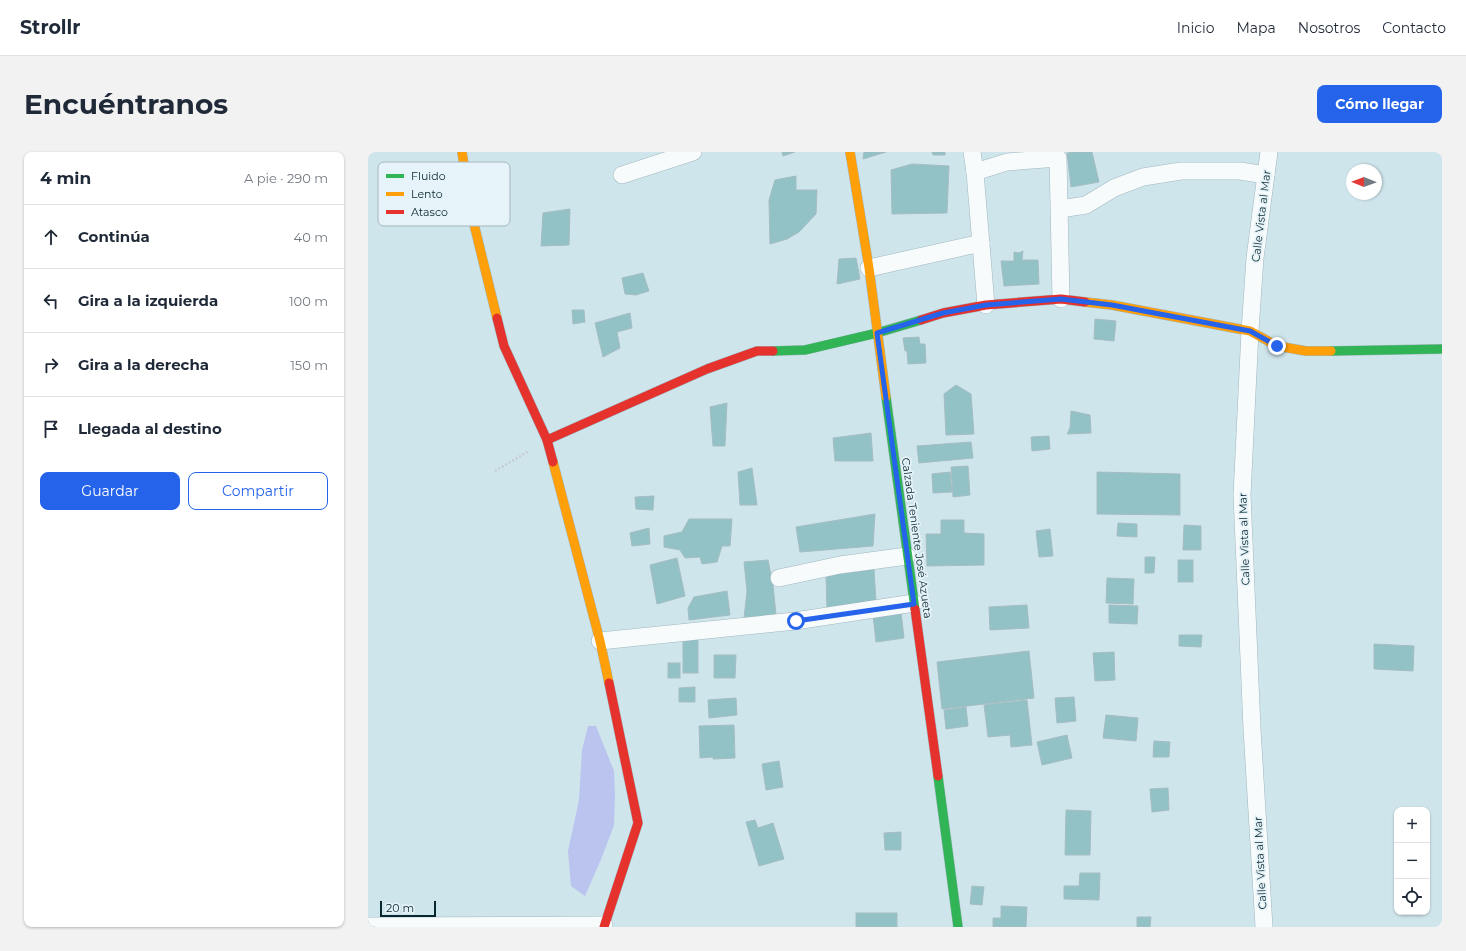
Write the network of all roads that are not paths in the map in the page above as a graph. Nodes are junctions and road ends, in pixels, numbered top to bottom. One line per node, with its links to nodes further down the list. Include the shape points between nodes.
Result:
1 (462, 152): 6 (street)
2 (693, 152): 8 (street)
3 (850, 152): 13 (street, Calzada Teniente José Azueta)
4 (972, 152): 7 (street)
5 (1269, 152): 9 (street, Calle Vista al Mar)
6 (464, 162)
7 (975, 172): 10 (street, via 1007,162 1058,158); 12 (street)
8 (622, 175)
9 (1266, 175): 10 (street, via 1240,170 1181,171 1142,177 1114,188 1086,205); 16 (street, Calle Vista al Mar, via 1255,258)
10 (1060, 209): 14 (street)
11 (474, 226): 19 (street, via 504,346)
12 (981, 243): 13 (street); 15 (street)
13 (869, 268): 17 (street, Calzada Teniente José Azueta)
14 (1061, 299): 15 (street); 16 (street, via 1112,305)
15 (986, 305): 17 (street, via 943,313)
16 (1250, 331): 18 (street, via 1277,346 1306,351); 27 (street, Calle Vista al Mar, via 1242,495)
17 (877, 333): 19 (street, via 805,350 757,351 706,369); 20 (street, Calzada Teniente José Azueta)
18 (1442, 349)
19 (548, 440): 23 (street)
20 (907, 556): 21 (street, via 840,565); 22 (street, Calzada Teniente José Azueta)
21 (779, 578)
22 (914, 604): 23 (street, via 796,621); 26 (street, Calzada Teniente José Azueta)
23 (600, 641): 25 (street, via 638,823)
24 (368, 926): 25 (street)
25 (604, 926)
26 (958, 927)
27 (1264, 927)

